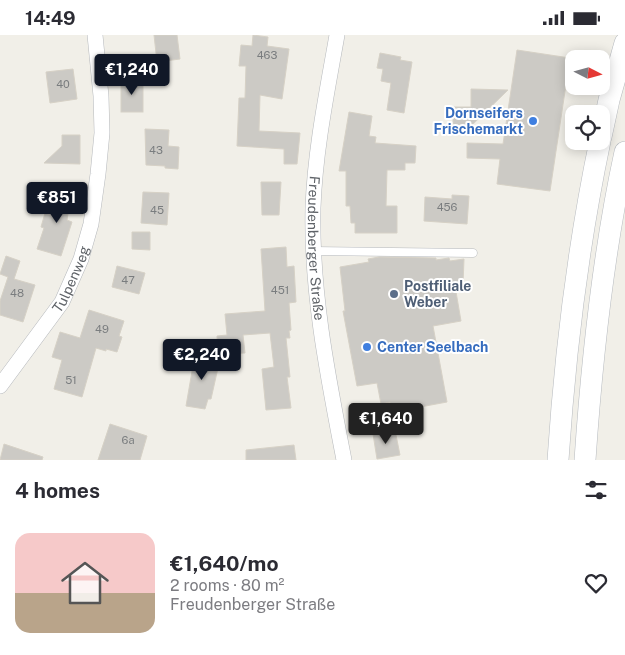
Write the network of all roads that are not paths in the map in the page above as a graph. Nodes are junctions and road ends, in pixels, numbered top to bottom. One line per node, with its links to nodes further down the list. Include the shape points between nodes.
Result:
1 (95, 35): 9 (street, Tulpenweg, via 102,133 86,241 62,302)
2 (337, 35): 7 (street, Freudenberger Straße, via 320,134 313,206)
3 (625, 43): 4 (main road)
4 (608, 105)
5 (598, 150): 11 (main road, via 580,249)
6 (625, 152): 12 (main road, via 597,322)
7 (314, 251): 8 (lane); 10 (street, Freudenberger Straße, via 325,360)
8 (473, 253)
9 (0, 385)
10 (344, 460)
11 (558, 460)
12 (585, 460)

